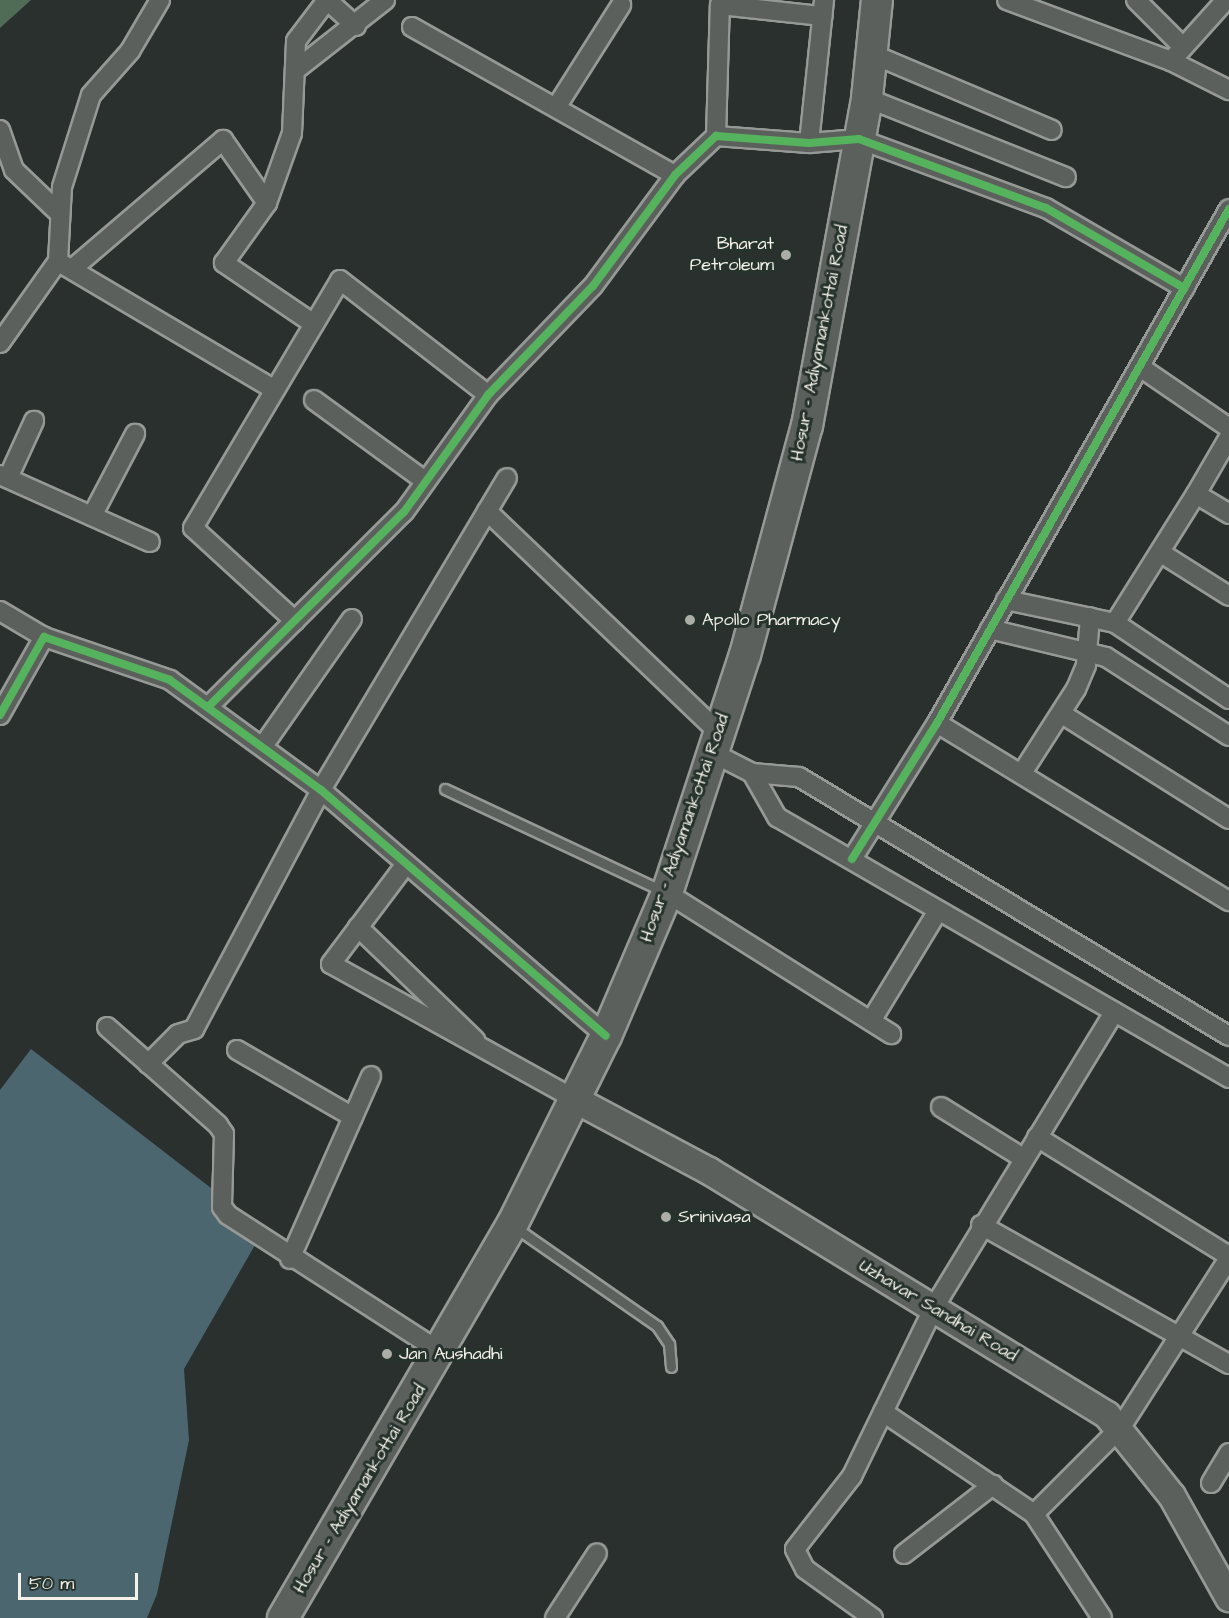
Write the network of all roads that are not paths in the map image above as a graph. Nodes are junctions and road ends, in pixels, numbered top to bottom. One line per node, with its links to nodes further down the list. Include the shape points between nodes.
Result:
1 (160, 0): 28 (street, via 130,51 91,95 62,187)
2 (327, 0): 10 (street); 15 (street, via 296,41)
3 (385, 0): 10 (street)
4 (877, 0): 13 (highway, Hosur - Adiyamankottai Road)
5 (1008, 0): 14 (street)
6 (1136, 0): 12 (street)
7 (1225, 0): 12 (street)
8 (621, 5): 18 (street)
9 (823, 8): 21 (street, via 720,5); 23 (street)
10 (356, 26): 15 (street)
11 (412, 27): 18 (street)
12 (1183, 47): 14 (street)
13 (872, 54): 17 (highway, Hosur - Adiyamankottai Road); 20 (street)
14 (1171, 61): 16 (street)
15 (297, 69): 26 (street, via 292,133)
16 (1229, 90)
17 (867, 98): 22 (highway, Hosur - Adiyamankottai Road); 25 (street)
18 (556, 105): 24 (street)
19 (0, 130): 28 (street, via 14,170)
20 (1052, 130)
21 (716, 136): 23 (street); 24 (street)
22 (859, 139): 23 (street); 30 (street, via 1046,208); 68 (highway, Hosur - Adiyamankottai Road, via 807,426)
23 (809, 143)
24 (675, 175): 35 (street, via 594,286)
25 (1066, 177)
26 (267, 203): 29 (street, via 224,140); 31 (street, via 224,263)
27 (1229, 209): 30 (street)
28 (60, 214): 29 (street)
29 (65, 265): 32 (street); 34 (street)
30 (1184, 288): 33 (street)
31 (314, 324): 34 (street); 35 (street, via 340,280)
32 (0, 343)
33 (1140, 367): 38 (street); 51 (street)
34 (275, 390): 55 (street, via 193,528)
35 (488, 395): 43 (street)
36 (314, 400): 43 (street)
37 (34, 421): 41 (street)
38 (1229, 428)
39 (135, 434): 47 (street)
40 (1229, 437): 44 (street)
41 (4, 476): 47 (street)
42 (507, 478): 45 (street)
43 (425, 481): 55 (street, via 404,512)
44 (1196, 494): 46 (street); 49 (street)
45 (487, 511): 68 (street); 73 (street)
46 (1229, 514)
47 (92, 516): 48 (street)
48 (150, 543)
49 (1161, 553): 50 (street); 56 (street)
50 (1229, 596)
51 (1005, 600): 53 (street); 57 (street)
52 (0, 610): 58 (street)
53 (1090, 617): 56 (street); 60 (street)
54 (352, 619): 69 (street)
55 (296, 621): 63 (street)
56 (1115, 623): 59 (street)
57 (990, 629): 60 (street); 66 (street)
58 (45, 637): 63 (street, via 170,680); 65 (street)
59 (1137, 638): 61 (street); 62 (street)
60 (1088, 651): 61 (street); 64 (street)
61 (1121, 666): 67 (street)
62 (1229, 699)
63 (208, 707): 69 (street)
64 (1062, 714): 71 (street); 74 (street)
65 (0, 715)
66 (937, 723): 71 (street); 75 (street)
67 (1229, 736)
68 (717, 743): 70 (street); 78 (highway, Hosur - Adiyamankottai Road)
69 (263, 746): 73 (street)
70 (752, 773): 75 (street, via 799,777); 76 (street, via 777,817)
71 (1022, 773): 79 (street)
72 (445, 789): 78 (lane)
73 (321, 790): 77 (street); 90 (street, via 194,1029 178,1034)
74 (1229, 819)
75 (874, 826): 76 (street); 87 (street)
76 (852, 860): 80 (street)
77 (406, 864): 81 (street); 86 (street)
78 (667, 893): 83 (street); 86 (highway, Hosur - Adiyamankottai Road)
79 (1229, 901)
80 (938, 910): 82 (street); 83 (street)
81 (358, 927): 89 (street); 89 (street, via 334,957 331,964 336,972)
82 (1114, 1012): 92 (street); 96 (street)
83 (871, 1021): 85 (street)
84 (107, 1027): 90 (street)
85 (891, 1034)
86 (606, 1036): 93 (highway, Hosur - Adiyamankottai Road)
87 (1229, 1036)
88 (237, 1050): 95 (street)
89 (491, 1056): 93 (street)
90 (148, 1064): 101 (street, via 224,1134 222,1207)
91 (371, 1076): 95 (street)
92 (1229, 1078)
93 (576, 1100): 98 (highway, Hosur - Adiyamankottai Road); 102 (main road, Uzhavar Sandhai Road, via 709,1171)
94 (941, 1107): 97 (street)
95 (353, 1117): 101 (street)
96 (1037, 1137): 97 (street); 100 (street)
97 (1023, 1158): 99 (street)
98 (512, 1225): 104 (highway, Hosur - Adiyamankottai Road); 106 (lane, via 657,1326 669,1344)
99 (981, 1225): 102 (street); 103 (street)
100 (1229, 1257): 103 (street)
101 (290, 1259): 104 (street)
102 (933, 1309): 107 (street); 108 (main road, Uzhavar Sandhai Road)
103 (1181, 1335): 105 (street); 108 (street)
104 (442, 1353): 116 (highway, Hosur - Adiyamankottai Road)
105 (1229, 1364)
106 (671, 1367)
107 (883, 1412): 111 (street); 118 (street, via 852,1476 795,1549 805,1569)
108 (1121, 1427): 112 (street); 115 (main road, Uzhavar Sandhai Road, via 1172,1496)
109 (1229, 1453): 110 (street)
110 (1212, 1483)
111 (993, 1485): 112 (street); 114 (street)
112 (1034, 1514): 119 (street)
113 (597, 1553): 117 (street)
114 (904, 1554)
115 (1229, 1598)
116 (283, 1618)
117 (555, 1618)
118 (873, 1618)
119 (1102, 1618)

